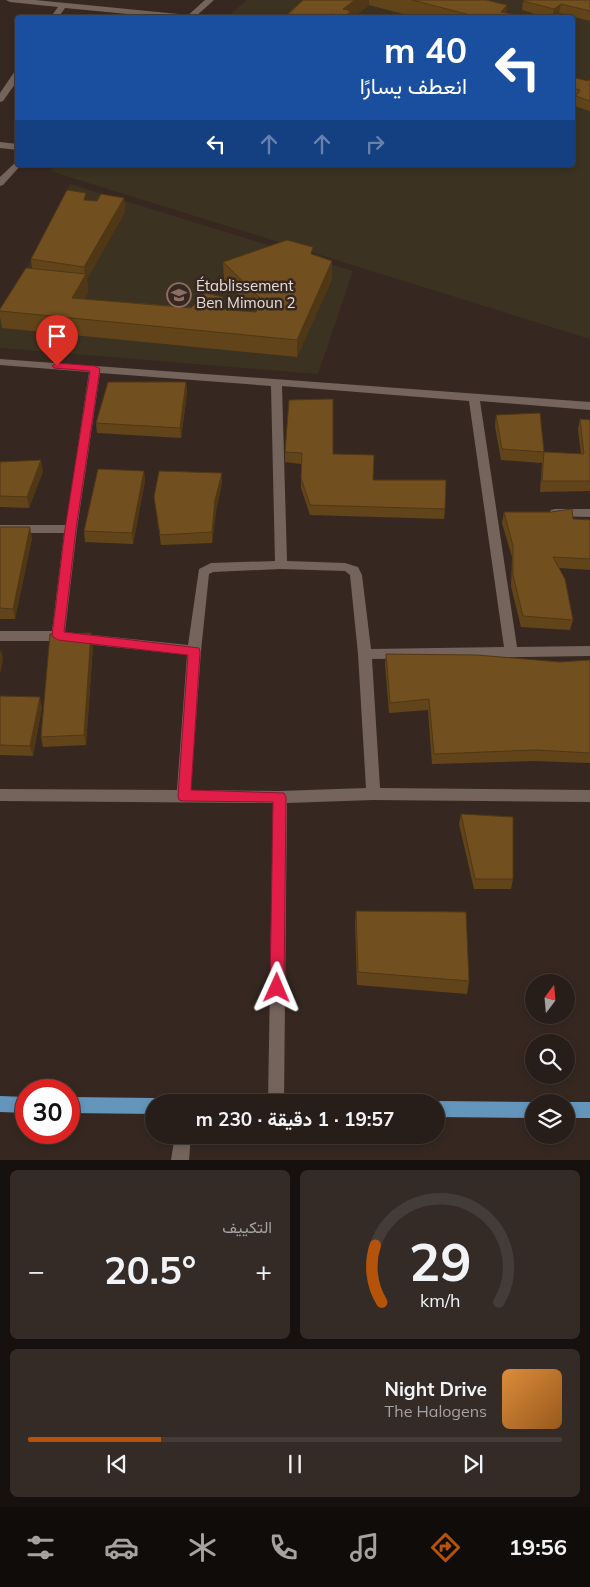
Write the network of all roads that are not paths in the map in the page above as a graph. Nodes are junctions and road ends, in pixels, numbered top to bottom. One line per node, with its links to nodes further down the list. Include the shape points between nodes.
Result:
1 (10, 0): 3 (street)
2 (210, 0): 6 (street)
3 (63, 5): 4 (street); 5 (street)
4 (56, 15)
5 (168, 15)
6 (191, 15)
7 (15, 77): 8 (street)
8 (0, 99)
9 (0, 145): 10 (street)
10 (15, 147)
11 (15, 166): 12 (street)
12 (0, 183)
13 (0, 362): 14 (street)
14 (95, 369): 15 (street); 21 (street)
15 (276, 382): 16 (street); 22 (street)
16 (474, 397): 17 (street); 27 (street, via 495,514)
17 (590, 406)
18 (590, 513): 19 (street)
19 (540, 514)
20 (0, 528): 21 (street)
21 (71, 529): 24 (street)
22 (281, 565): 26 (street, via 211,568 203,572); 28 (street, via 354,570)
23 (0, 636): 24 (street)
24 (58, 636): 26 (street)
25 (590, 651): 27 (street)
26 (194, 652): 31 (street)
27 (511, 653): 28 (street)
28 (365, 654): 29 (street)
29 (373, 794): 32 (street); 33 (street)
30 (0, 795): 31 (street)
31 (184, 796): 33 (street)
32 (590, 796)
33 (280, 797): 34 (street)
34 (276, 1094)
35 (0, 1104): 36 (main road)
36 (15, 1104)
37 (80, 1105): 38 (main road)
38 (145, 1106)
39 (445, 1109): 40 (main road)
40 (525, 1110)
41 (575, 1110): 42 (main road)
42 (590, 1110)
43 (182, 1144): 44 (street)
44 (180, 1160)

